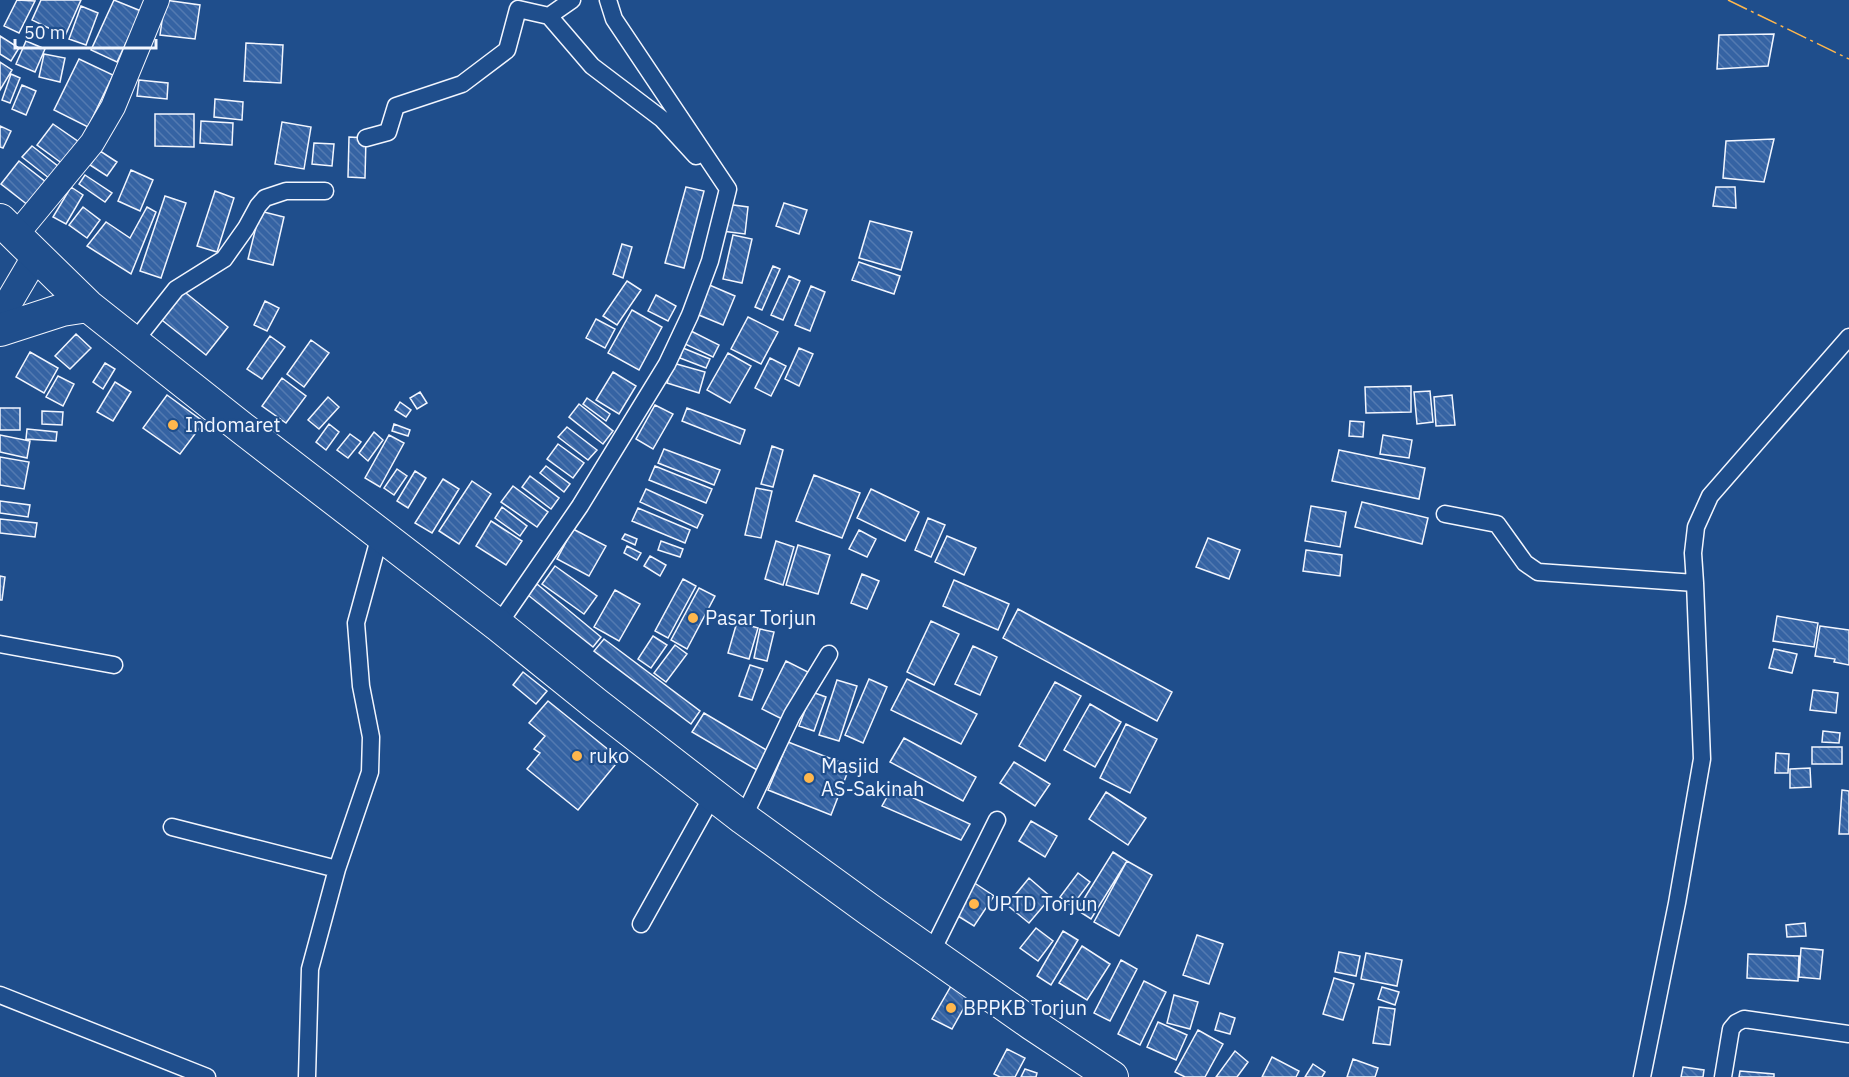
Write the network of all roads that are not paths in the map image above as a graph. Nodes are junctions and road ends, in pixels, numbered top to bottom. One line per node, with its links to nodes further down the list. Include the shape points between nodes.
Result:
1 (157, 0): 8 (street, via 93,143)
2 (572, 0): 4 (street)
3 (608, 0): 6 (street, via 614,19)
4 (549, 16): 5 (street, via 518,9 507,50 462,84 396,106 388,132); 6 (street, via 592,66 662,119)
5 (366, 138)
6 (728, 189): 17 (street, via 710,261 667,364 580,506)
7 (325, 191): 13 (street, via 286,191 266,198 224,259 176,289)
8 (17, 237): 9 (highway); 10 (main road)
9 (88, 306): 11 (highway); 13 (highway)
10 (0, 317)
11 (0, 330)
12 (1849, 337): 16 (street, via 1710,496 1696,527)
13 (134, 342): 15 (highway)
14 (1445, 514): 16 (street, via 1497,524 1525,563 1538,572)
15 (380, 535): 17 (highway); 25 (street, via 356,623 361,686 371,737 370,772)
16 (1695, 583): 33 (street, via 1702,759)
17 (498, 625): 21 (highway)
18 (0, 644): 20 (street)
19 (829, 654): 22 (street, via 792,715)
20 (114, 665)
21 (713, 795): 22 (highway); 26 (street)
22 (743, 818): 27 (highway)
23 (997, 820): 27 (street)
24 (172, 827): 25 (street)
25 (337, 869): 31 (street, via 310,969)
26 (641, 924)
27 (931, 953): 32 (highway)
28 (0, 995): 30 (street)
29 (1849, 1034): 34 (street, via 1744,1019 1731,1029)
30 (207, 1077)
31 (307, 1077)
32 (1112, 1077)
33 (1642, 1077)
34 (1723, 1077)

